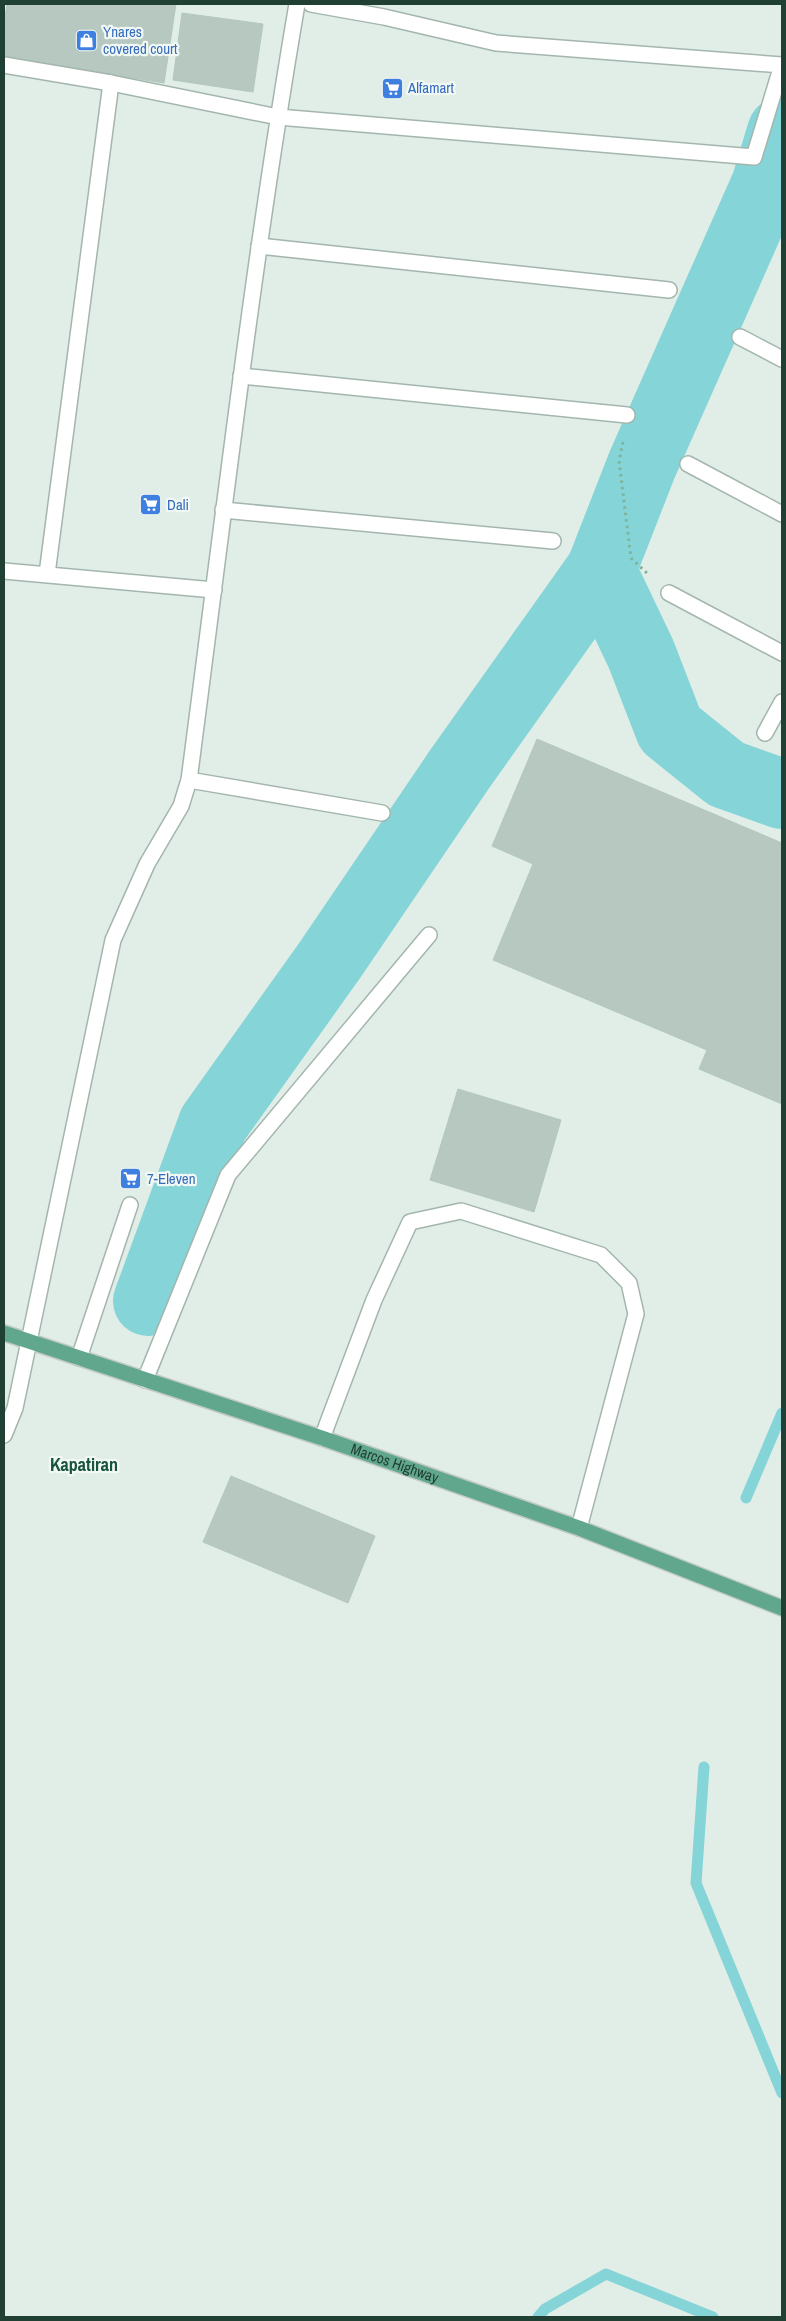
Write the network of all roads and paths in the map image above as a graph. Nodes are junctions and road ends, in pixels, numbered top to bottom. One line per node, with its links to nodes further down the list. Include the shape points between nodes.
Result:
1 (297, 4): 6 (street)
2 (311, 4): 4 (street, via 496,43)
3 (4, 65): 5 (street)
4 (782, 65): 6 (street, via 754,157)
5 (111, 83): 6 (street); 20 (street)
6 (278, 117): 7 (street)
7 (259, 246): 8 (street); 11 (street)
8 (669, 290)
9 (740, 337): 10 (street)
10 (782, 359)
11 (241, 376): 12 (street); 15 (street)
12 (627, 415)
13 (619, 460): 18 (path)
14 (688, 464): 16 (street)
15 (223, 510): 17 (street); 21 (street)
16 (782, 514)
17 (553, 541)
18 (631, 558)
19 (4, 570): 20 (street)
20 (47, 574): 21 (street)
21 (214, 590): 26 (street)
22 (668, 593): 23 (street)
23 (782, 652)
24 (782, 702): 25 (street)
25 (765, 733)
26 (189, 780): 27 (street); 31 (street, via 181,806 147,864 113,940)
27 (382, 813)
28 (429, 935): 33 (street, via 228,1175)
29 (130, 1205): 32 (street)
30 (4, 1333): 31 (main road, Marcos Highway)
31 (29, 1341): 32 (main road, Marcos Highway); 34 (street, via 15,1408)
32 (79, 1358): 33 (main road, Marcos Highway)
33 (145, 1380): 35 (main road, Marcos Highway)
34 (4, 1435)
35 (322, 1438): 36 (main road, Marcos Highway); 36 (street, via 374,1300 410,1222 461,1211 601,1255 629,1283 636,1314)
36 (579, 1528): 37 (main road, Marcos Highway)
37 (782, 1608)

